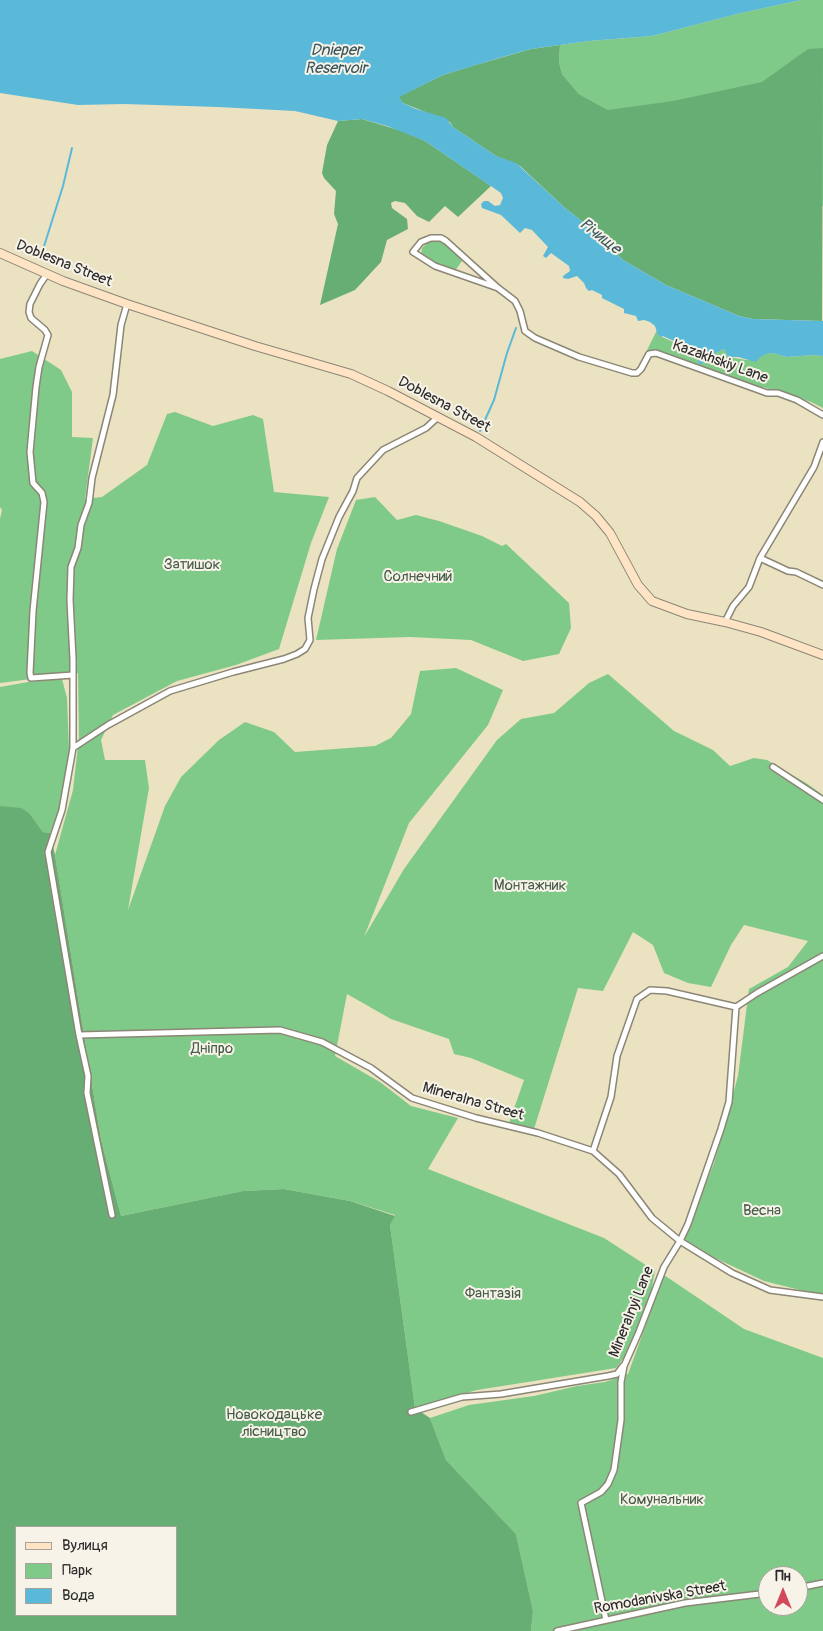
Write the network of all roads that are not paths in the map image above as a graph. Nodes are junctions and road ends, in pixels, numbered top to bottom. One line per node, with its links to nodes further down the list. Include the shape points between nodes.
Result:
1 (0, 253): 2 (street, Doblesna Street)
2 (47, 274): 4 (street, Doblesna Street); 12 (street, via 30,304 29,312 48,335 37,380 30,452 33,483 42,493 44,502 30,673 31,678)
3 (498, 288): 3 (street, Kazakhskiy Lane, via 441,238 421,242 413,252 435,266); 5 (street, Kazakhskiy Lane, via 515,301 525,331 579,357 632,373 641,369 649,354 656,353 767,393 798,400)
4 (127, 304): 6 (street, Doblesna Street, via 351,374); 12 (street, via 121,325 113,395 71,567)
5 (823, 415)
6 (438, 417): 10 (street, Doblesna Street, via 580,502 610,533 638,585 652,600 687,614); 13 (street, via 426,428 383,450 357,478 322,559 308,618 310,640 305,649 284,659 170,691)
7 (823, 442): 8 (street, via 814,467)
8 (760, 558): 9 (street); 10 (street, via 749,587)
9 (823, 585)
10 (725, 622): 11 (street, Doblesna Street)
11 (823, 655)
12 (72, 675): 13 (street)
13 (73, 748): 18 (street, via 62,810 48,852)
14 (773, 767): 15 (street)
15 (823, 800)
16 (823, 956): 17 (street)
17 (736, 1007): 19 (street, via 667,991 650,990 637,999 617,1056 611,1097); 21 (street, Mineralnyi Lane, via 729,1102)
18 (79, 1035): 19 (street, Mineralna Street, via 280,1030 322,1042 371,1068 412,1098); 20 (street, via 88,1076 87,1093)
19 (593, 1151): 21 (street, Mineralna Street, via 619,1174 652,1218)
20 (112, 1215)
21 (680, 1241): 22 (street, Mineralna Street, via 732,1273 770,1290); 23 (street, Mineralnyi Lane, via 664,1267)
22 (823, 1297)
23 (624, 1366): 24 (street, via 617,1374 608,1376 501,1394 462,1397); 28 (street, Mineralnyi Lane, via 614,1470 601,1492 580,1504)
24 (411, 1412)
25 (823, 1583): 26 (street)
26 (808, 1586)
27 (758, 1594): 28 (street, Romodanivska Street, via 685,1603)
28 (606, 1620): 29 (street, Romodanivska Street)
29 (557, 1631)

